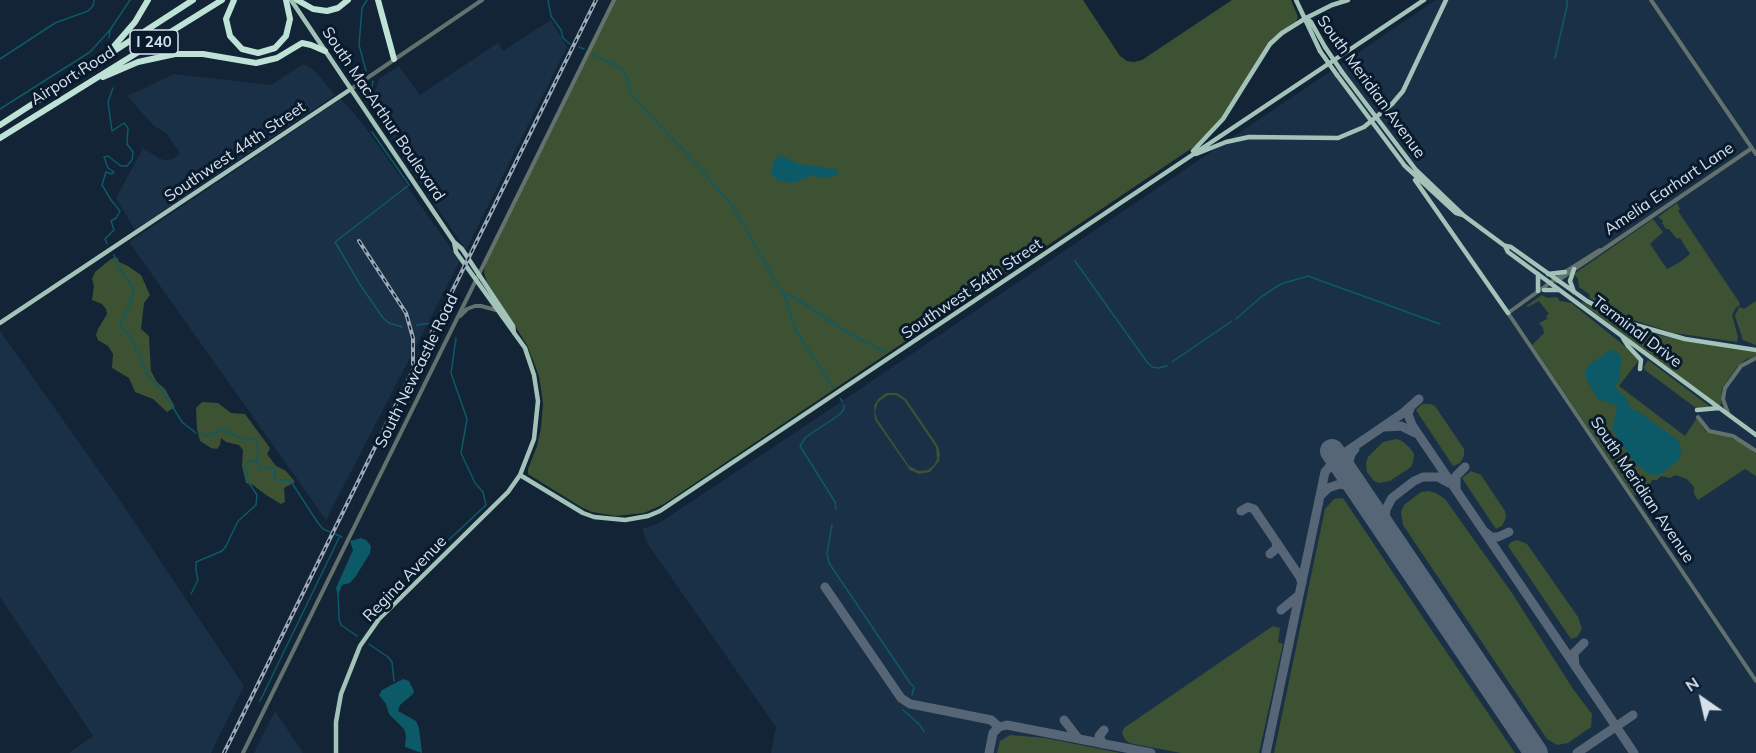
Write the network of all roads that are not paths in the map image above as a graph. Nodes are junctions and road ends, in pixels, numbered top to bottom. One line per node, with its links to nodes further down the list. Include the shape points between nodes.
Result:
1 (148, 0): 19 (highway)
2 (193, 0): 19 (highway, Airport Road / I 240)
3 (222, 0): 21 (highway, Airport Road / I 240)
4 (234, 0): 5 (highway, via 226,19 230,36 242,48 258,53 275,48 286,36 290,19)
5 (286, 0)
6 (291, 0): 18 (main road, South MacArthur Boulevard)
7 (297, 0): 8 (highway, via 327,11)
8 (348, 0)
9 (378, 0): 20 (highway)
10 (482, 0): 20 (street, Southwest 44th Street)
11 (614, 0): 38 (street, South Newcastle Road)
12 (1296, 0): 17 (main road, South Meridian Avenue)
13 (1347, 0): 17 (main road)
14 (1424, 0): 29 (main road, Southwest 54th Street)
15 (1446, 0): 23 (main road, via 1403,91)
16 (1651, 0): 27 (street)
17 (1306, 18): 23 (main road, South Meridian Avenue, bridge); 24 (main road, South Meridian Avenue, bridge, via 1320,51); 29 (main road, via 1270,44 1223,119)
18 (325, 51): 21 (highway, via 302,44 262,63 203,54 162,56); 22 (main road, South MacArthur Boulevard)
19 (105, 57): 25 (highway, Airport Road / I 240)
20 (394, 59): 22 (street, Southwest 44th Street)
21 (85, 84): 26 (highway, Airport Road / I 240)
22 (351, 89): 33 (main road, South MacArthur Boulevard); 49 (main road, Southwest 44th Street)
23 (1376, 117): 24 (main road); 31 (main road, South Meridian Avenue)
24 (1371, 122): 29 (main road, via 1338,138 1250,137); 30 (main road, South Meridian Avenue)
25 (0, 125)
26 (0, 138)
27 (1752, 148): 28 (street); 35 (street, Amelia Earhart Lane)
28 (1756, 154)
29 (1186, 158): 61 (main road, Southwest 54th Street, via 660,511 625,520 594,517)
30 (1404, 165): 32 (main road, Terminal Drive, via 1445,204); 47 (main road)
31 (1416, 170): 32 (main road, Terminal Drive)
32 (1463, 215): 34 (main road, Terminal Drive)
33 (454, 242): 38 (main road, South MacArthur Boulevard); 41 (main road, South MacArthur Boulevard, via 456,252)
34 (1505, 246): 39 (main road, Terminal Drive); 40 (main road, Terminal Drive)
35 (1600, 250): 36 (street, Amelia Earhart Lane); 37 (street, Amelia Earhart Lane)
36 (1574, 269): 42 (street, Amelia Earhart Lane); 45 (main road, via 1570,281)
37 (1565, 272): 40 (main road); 42 (street, Amelia Earhart Lane)
38 (479, 274): 41 (street, South Newcastle Road); 50 (main road, South MacArthur Boulevard)
39 (1538, 274): 42 (main road, Terminal Drive); 43 (main road)
40 (1548, 274): 42 (main road, Terminal Drive)
41 (476, 280): 46 (main road, South MacArthur Boulevard); 48 (street, South Newcastle Road)
42 (1554, 281): 43 (street, Amelia Earhart Lane); 44 (main road, Terminal Drive); 45 (main road, Terminal Drive)
43 (1541, 290): 44 (main road); 47 (street, Amelia Earhart Lane)
44 (1560, 290): 51 (main road, Terminal Drive)
45 (1574, 292): 52 (main road, Terminal Drive, via 1643,328)
46 (496, 310): 48 (street, via 475,306); 50 (main road, South MacArthur Boulevard)
47 (1508, 313): 62 (street, South Meridian Avenue)
48 (455, 321): 63 (street, South Newcastle Road)
49 (0, 323)
50 (514, 333): 61 (main road, South MacArthur Boulevard, via 530,362 538,401 534,439)
51 (1622, 336): 54 (main road, via 1641,360); 55 (main road, Terminal Drive)
52 (1756, 350)
53 (1756, 358): 57 (street, via 1741,366 1725,388 1723,399)
54 (1640, 369)
55 (1719, 408): 56 (main road); 57 (main road, Terminal Drive)
56 (1697, 410)
57 (1728, 414): 59 (main road, Terminal Drive)
58 (1698, 417): 60 (street, via 1709,431 1733,436)
59 (1756, 435)
60 (1756, 451)
61 (520, 475): 64 (main road, Regina Avenue, via 491,510 379,618 368,634 341,694)
62 (1756, 681)
63 (243, 753)
64 (336, 753)

